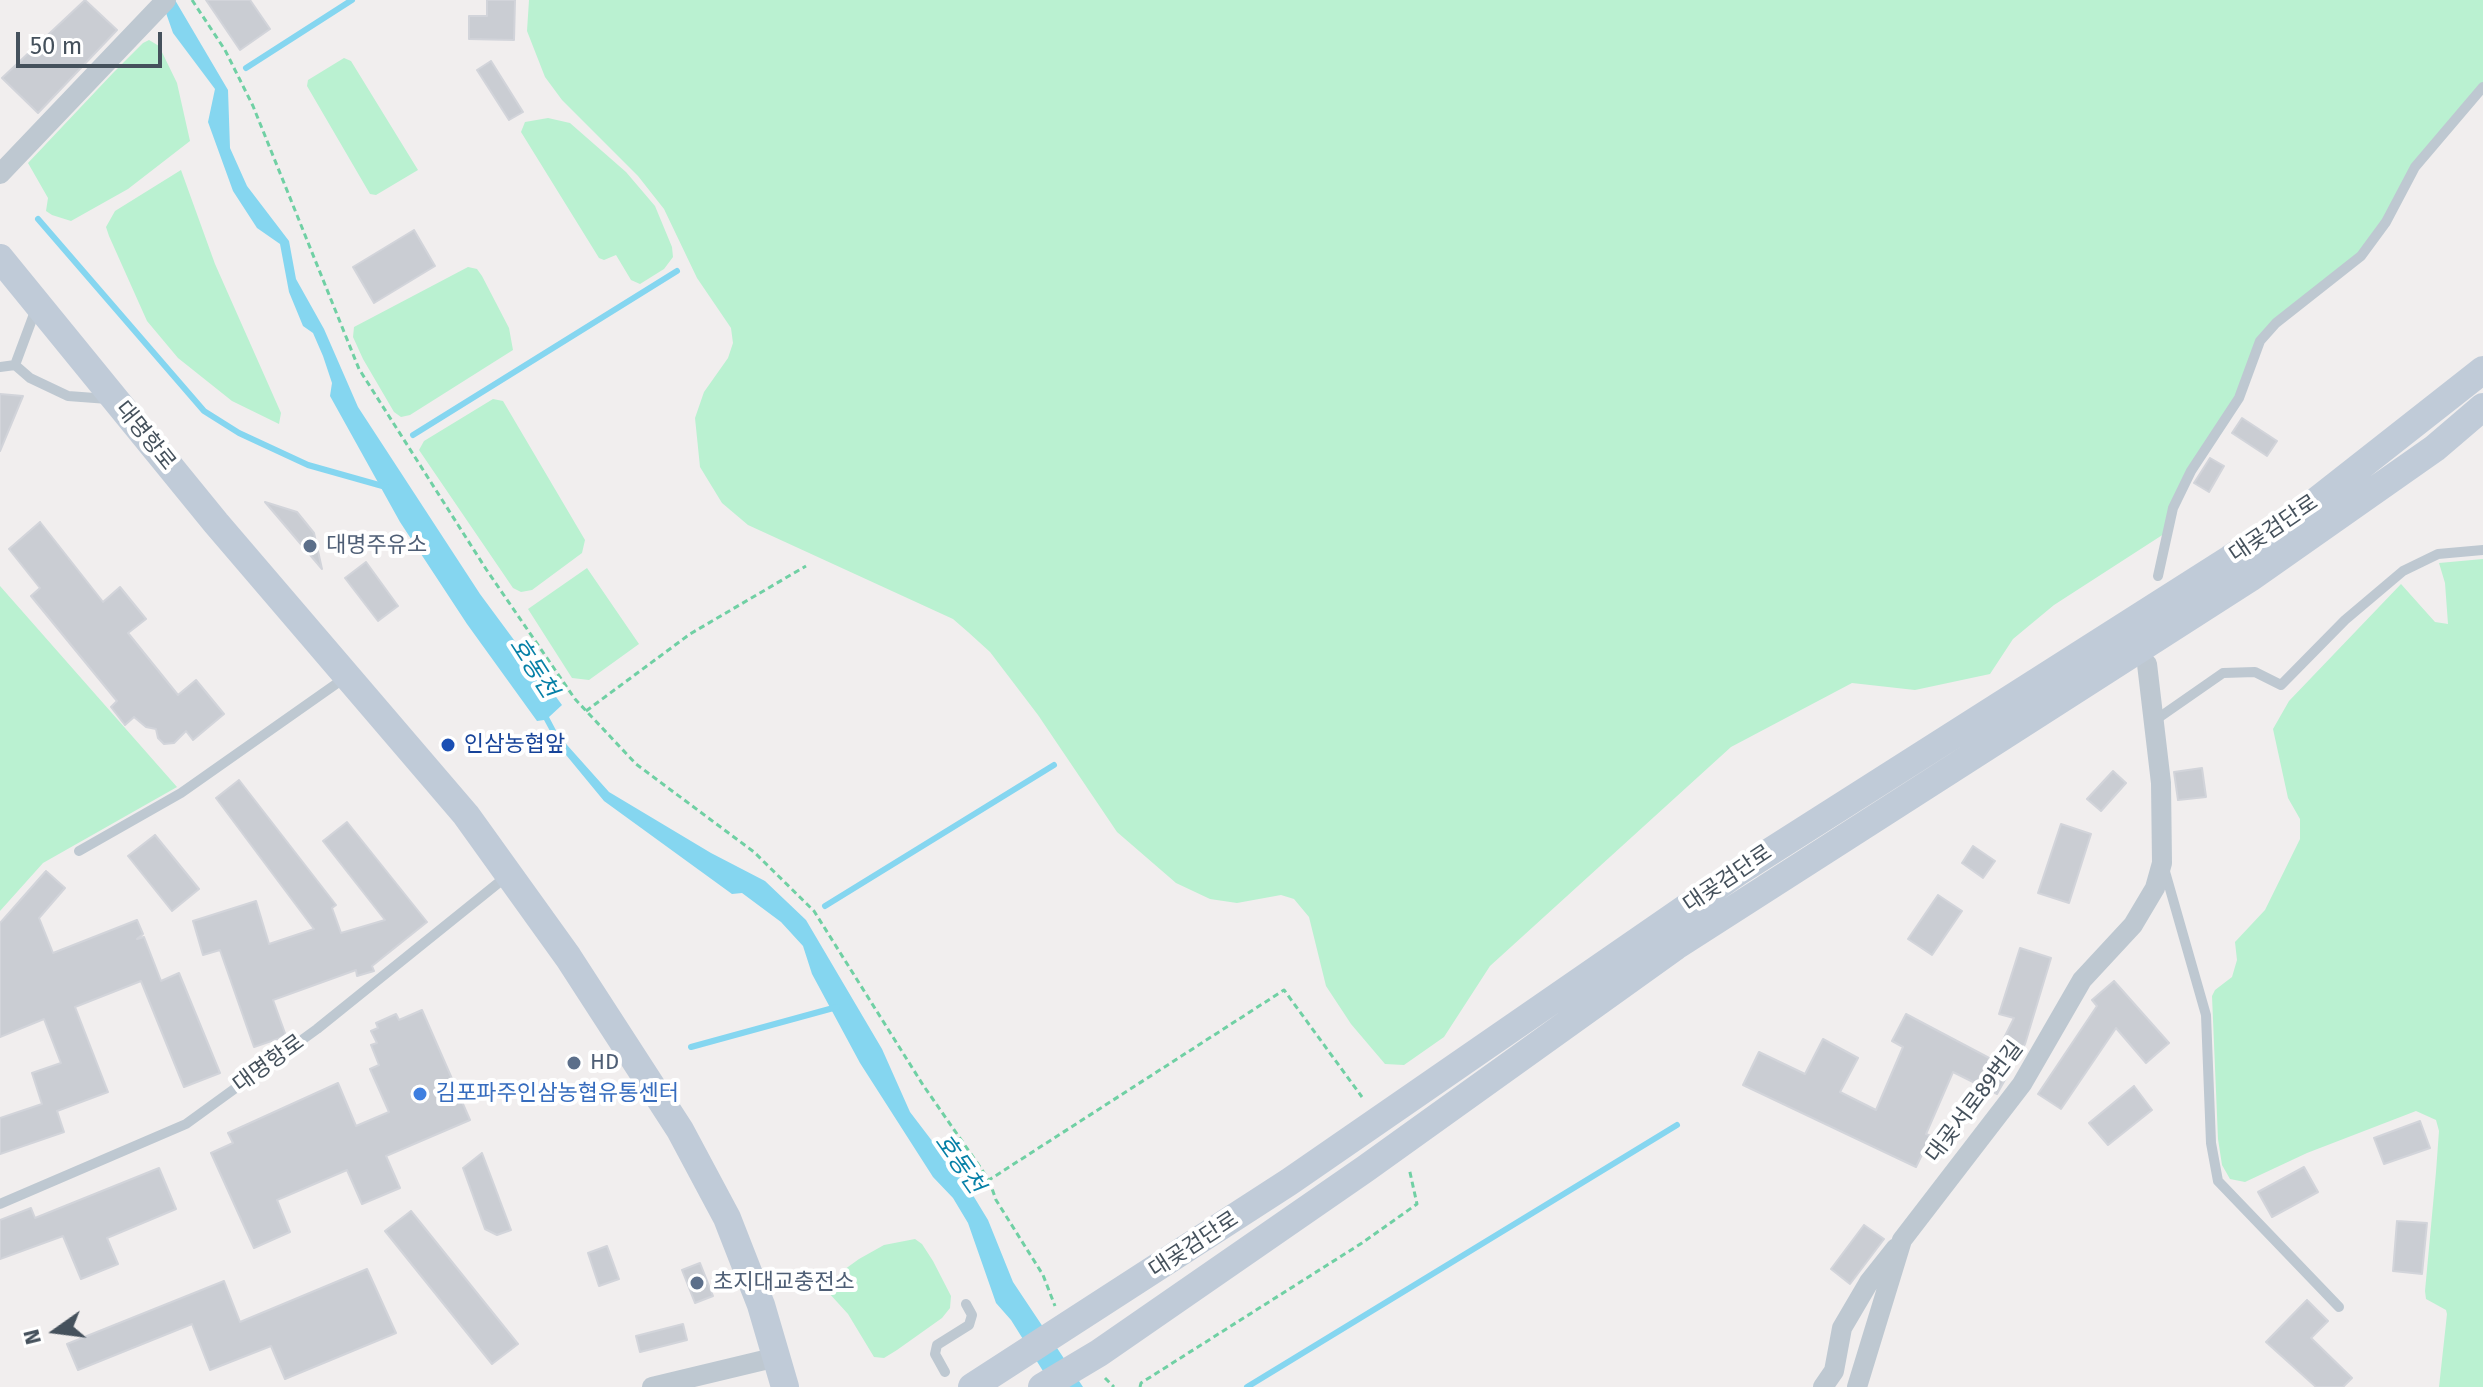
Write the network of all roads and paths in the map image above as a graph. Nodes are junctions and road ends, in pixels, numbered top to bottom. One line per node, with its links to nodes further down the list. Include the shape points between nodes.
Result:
1 (166, 0): 4 (street)
2 (192, 0): 17 (path, via 248,95 372,395)
3 (2483, 87): 14 (lane, via 2415,167 2361,256 2260,341 2239,398 2173,508)
4 (1, 170)
5 (0, 258): 6 (main road, 대명항로)
6 (38, 305): 7 (lane); 10 (main road, 대명항로)
7 (15, 365): 8 (lane); 10 (lane, via 68,396)
8 (0, 367)
9 (2483, 370): 29 (main road, 대곶검단로, via 2315,502 2230,559 1738,872 1289,1182)
10 (115, 399): 16 (main road, 대명항로)
11 (2483, 407): 31 (main road, 대곶검단로, via 2423,456 2250,578 1676,946)
12 (2483, 550): 18 (lane, via 2438,554 2403,571 2281,685 2255,672 2223,673)
13 (806, 566): 17 (path, via 690,634)
14 (2158, 576)
15 (2147, 664): 18 (street, 대곶서로89번길)
16 (347, 676): 19 (lane, via 181,793); 21 (main road, 대명항로, via 466,815)
17 (586, 711): 24 (path, via 636,764 754,852 814,911)
18 (2152, 722): 20 (street, 대곶서로89번길, via 2161,783)
19 (79, 851)
20 (2162, 863): 26 (street, 대곶서로89번길, via 2146,907 2090,968 2030,1073); 28 (lane, 대곶서로89번길, via 2206,1015 2213,1168 2228,1192)
21 (508, 874): 25 (lane, 대명항로, via 317,1029 196,1118); 30 (main road, 대명항로, via 615,1026 680,1130 727,1218)
22 (1362, 1097): 24 (path, via 1284,990)
23 (1409, 1168): 38 (path, via 1417,1204)
24 (989, 1180): 29 (path, via 1043,1275 1048,1295)
25 (0, 1204)
26 (1902, 1240): 39 (street, via 1842,1328 1834,1371); 40 (street, 대곶서로89번길)
27 (966, 1304): 32 (lane, via 972,1315 969,1325 937,1345 935,1354)
28 (2339, 1307)
29 (1067, 1315): 35 (main road, 대곶검단로)
30 (777, 1357): 33 (street); 34 (main road, 대명항로)
31 (1099, 1363): 36 (main road, 대곶검단로); 37 (path)
32 (945, 1372)
33 (652, 1387)
34 (785, 1387)
35 (972, 1387)
36 (1042, 1387)
37 (1114, 1387)
38 (1140, 1387)
39 (1823, 1387)
40 (1857, 1387)

